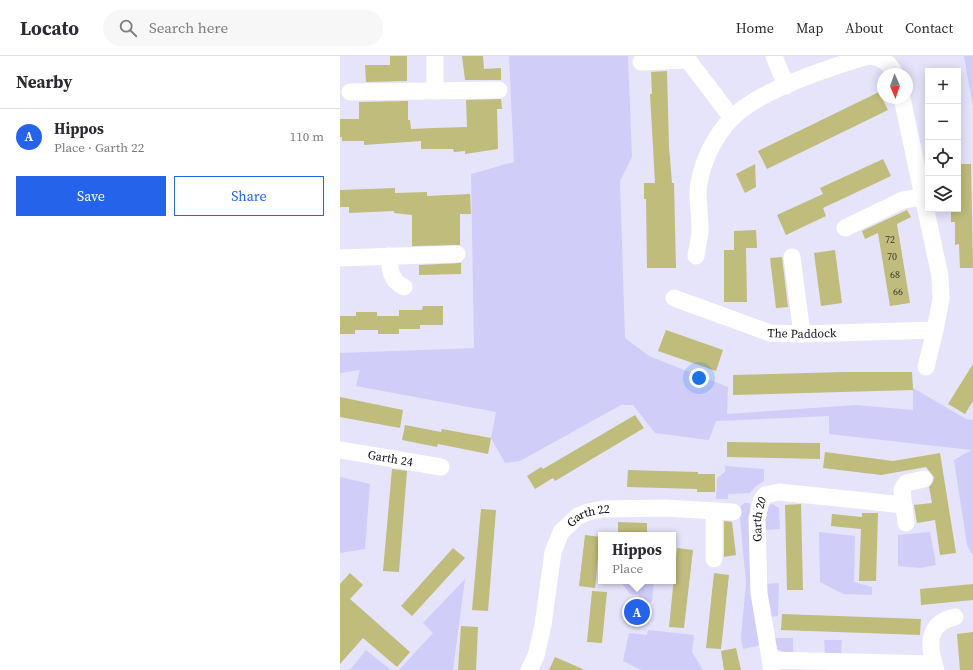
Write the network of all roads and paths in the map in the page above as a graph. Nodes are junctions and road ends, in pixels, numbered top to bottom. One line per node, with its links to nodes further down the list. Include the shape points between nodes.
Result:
1 (435, 56): 8 (street)
2 (774, 56): 6 (street)
3 (881, 57): 5 (street); 6 (street, via 868,56)
4 (641, 62): 11 (street, via 688,60)
5 (892, 68)
6 (786, 86): 11 (street, via 758,100)
7 (498, 90): 8 (street)
8 (435, 91): 9 (street)
9 (350, 92)
10 (903, 104): 12 (street)
11 (732, 118): 16 (street, via 707,157 699,179 700,232)
12 (923, 197): 13 (street, via 904,200); 21 (street, via 940,276 941,299)
13 (845, 228)
14 (457, 254): 15 (street)
15 (389, 256): 18 (street); 19 (street, via 390,273 396,283)
16 (696, 256)
17 (792, 257): 22 (street)
18 (340, 258)
19 (404, 287)
20 (674, 298): 22 (street, The Paddock, via 770,333)
21 (935, 330): 22 (street, The Paddock); 23 (street)
22 (802, 334)
23 (926, 367)
24 (340, 450): 25 (street, Garth 24)
25 (441, 467)
26 (924, 479): 27 (street, via 906,483 902,490)
27 (904, 505): 30 (street); 33 (street, Garth 20, via 779,492 766,496 758,507 757,519 759,593)
28 (714, 511): 29 (street, Garth 22); 31 (street); 35 (street, Garth 22, via 665,508 603,509 578,516 561,532 553,552 543,625 536,656)
29 (733, 512)
30 (906, 523)
31 (714, 559)
32 (955, 617): 34 (street, Garth 20, via 944,619 933,631 929,643)
33 (771, 665): 34 (street, Garth 20)
34 (935, 667)
35 (529, 670)

